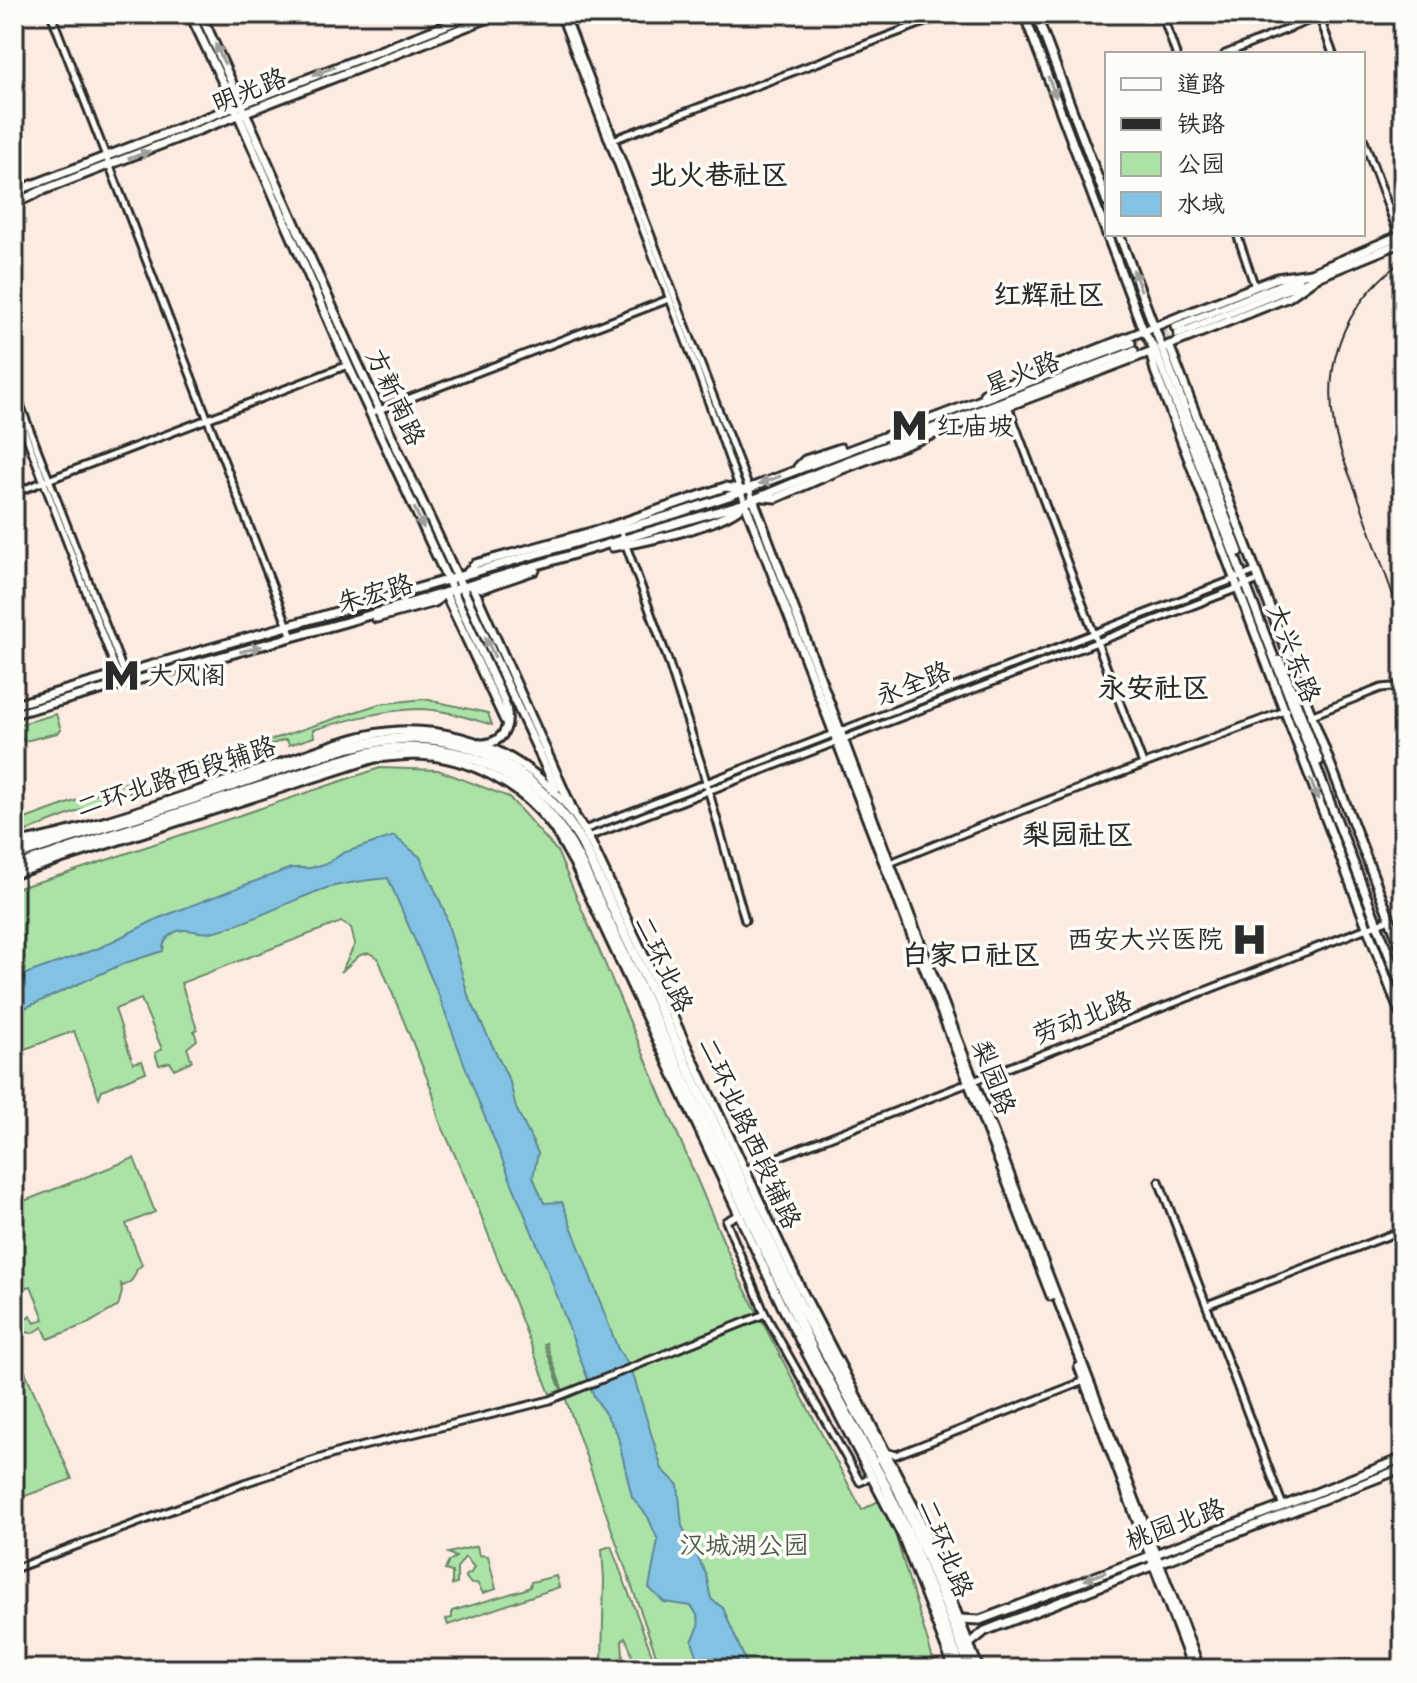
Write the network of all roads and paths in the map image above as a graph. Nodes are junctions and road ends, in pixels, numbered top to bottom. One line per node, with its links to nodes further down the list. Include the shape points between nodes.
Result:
1 (51, 14): 19 (street)
2 (190, 14): 16 (main road, 方新南路)
3 (201, 14): 15 (main road, one-way to 3)
4 (475, 14): 15 (main road, 明光路, one-way to 15)
5 (499, 14): 16 (main road, 明光路)
6 (562, 14): 17 (street)
7 (946, 14): 17 (street)
8 (1024, 14): 24 (main road, 大兴东路, one-way to 24)
9 (1036, 14): 22 (main road)
10 (1162, 14): 12 (street)
11 (1322, 15): 13 (street); 14 (street)
12 (1175, 52)
13 (1230, 52)
14 (1332, 52)
15 (243, 103): 16 (main road, 明光路)
16 (239, 111): 19 (main road, 明光路); 20 (main road, 明光路, one-way to 16); 36 (main road, 方新南路); 43 (main road, 方新南路)
17 (611, 141): 31 (street)
18 (1365, 143): 28 (street)
19 (107, 157): 20 (street); 21 (main road, 明光路)
20 (110, 165): 23 (main road, 明光路); 46 (street)
21 (14, 192)
22 (1105, 197)
23 (14, 204)
24 (1105, 229)
25 (1108, 236): 33 (main road, 大兴东路, one-way to 33)
26 (1120, 236): 32 (main road, 大兴东路, one-way to 26)
27 (1238, 236): 30 (street)
28 (1402, 237): 29 (main road)
29 (1312, 277): 30 (main road, via 1277,278); 34 (main road); 35 (main road, via 1289,297)
30 (1255, 287): 32 (main road)
31 (672, 298): 43 (street); 53 (street)
32 (1154, 326): 33 (main road); 35 (main road, 大兴东路)
33 (1143, 330): 35 (main road, 大兴东路); 38 (main road)
34 (1177, 330)
35 (1162, 348): 42 (main road); 58 (main road); 62 (main road, 大兴东路)
36 (348, 365): 44 (main road, 方新南路); 46 (street)
37 (14, 389): 52 (street)
38 (990, 391): 39 (main road); 50 (main road, via 805,460)
39 (972, 403): 41 (main road, 星火路, via 1133,347); 50 (main road, 星火路)
40 (14, 404): 52 (street)
41 (990, 406): 45 (main road); 47 (main road, 星火路)
42 (1008, 406): 45 (main road); 68 (street)
43 (380, 410): 44 (street); 59 (main road, 方新南路)
44 (371, 413): 60 (main road, 方新南路, one-way to 60)
45 (978, 417): 47 (main road)
46 (208, 419): 52 (street); 66 (street)
47 (935, 431): 48 (main road, 星火路)
48 (885, 450): 49 (main road, 星火路); 51 (main road)
49 (846, 462): 51 (main road); 55 (main road, 星火路)
50 (794, 471): 53 (main road, 星火路, one-way to 53)
51 (828, 476): 55 (main road, via 776,498)
52 (46, 480): 54 (street); 69 (street)
53 (745, 489): 55 (street); 56 (main road, 朱宏路)
54 (14, 493)
55 (752, 500): 57 (main road, 朱宏路); 77 (main road, 梨园路)
56 (622, 526): 57 (street); 59 (main road, 朱宏路); 59 (main road, via 475,564)
57 (625, 542): 63 (main road, 朱宏路); 80 (street)
58 (1256, 571): 61 (main road); 62 (street, 永全路)
59 (461, 575): 60 (main road, 朱宏路); 64 (main road, 方新南路)
60 (447, 580): 65 (main road, 方新南路); 66 (main road, 朱宏路)
61 (1259, 580): 62 (street, 永全路); 75 (main road)
62 (1243, 581): 68 (street, 永全路); 72 (main road); 73 (main road, 大兴东路); 76 (main road, 大兴东路)
63 (472, 585): 64 (main road, 朱宏路); 82 (main road)
64 (463, 588): 65 (main road, 朱宏路); 81 (main road, 方新南路, one-way to 64)
65 (448, 592): 67 (main road, 朱宏路); 78 (main road, 方新南路, via 506,724 504,733)
66 (289, 627): 67 (street); 69 (main road, 朱宏路)
67 (292, 637): 74 (main road, 朱宏路, one-way to 67)
68 (1097, 637): 77 (street, 永全路); 79 (street)
69 (121, 674): 71 (main road, 朱宏路)
70 (1403, 686): 75 (street, via 1388,686)
71 (14, 705)
72 (1284, 709): 73 (street); 79 (street); 93 (main road, one-way to 93)
73 (1295, 713): 76 (street); 92 (main road, 大兴东路)
74 (14, 714)
75 (1312, 716): 76 (street); 90 (main road)
76 (1303, 719): 92 (main road, 大兴东路)
77 (838, 736): 80 (street, 永全路); 87 (main road, 梨园路)
78 (482, 744): 81 (main road, 二环北路西段辅路, via 532,771); 84 (main road, 二环北路西段辅路, via 448,734 373,734)
79 (1143, 764): 87 (street)
80 (707, 787): 83 (street, 永全路); 91 (street)
81 (558, 794): 82 (main road, 二环北路西段辅路)
82 (577, 819): 83 (main road, 二环北路西段辅路)
83 (586, 833): 99 (main road, 二环北路西段辅路)
84 (55, 839): 85 (main road, 二环北路西段辅路); 85 (highway); 86 (highway, 二环北路); 106 (highway, 二环北路, via 395,739 467,747 524,774 569,820 582,843 795,1295)
85 (14, 845)
86 (14, 856)
87 (887, 865): 98 (main road, 梨园路)
88 (14, 867): 116 (highway, 二环北路, via 375,751 447,751 483,762 537,797 561,825 580,862 815,1355 886,1487)
89 (14, 874): 101 (main road, 二环北路西段辅路, via 375,758 419,755 481,770 522,794 560,839)
90 (1390, 919): 92 (street, 劳动北路); 94 (main road)
91 (745, 920)
92 (1379, 924): 93 (street, 劳动北路); 95 (main road, 大兴东路); 96 (main road, 大兴东路)
93 (1367, 928): 97 (main road); 98 (street, 劳动北路)
94 (1403, 953)
95 (1403, 980)
96 (1403, 991)
97 (1403, 1021)
98 (972, 1083): 99 (street, 劳动北路); 105 (main road, 梨园路)
99 (745, 1170): 106 (main road, 二环北路西段辅路)
100 (1159, 1181): 103 (street)
101 (740, 1213): 104 (street, via 726,1221); 109 (main road, 二环北路西段辅路, via 782,1306)
102 (1403, 1230): 103 (street)
103 (1207, 1305): 110 (street)
104 (765, 1314): 109 (street, via 860,1482); 112 (street, via 550,1400 343,1451)
105 (1086, 1381): 106 (street, via 896,1455); 111 (main road, 梨园路)
106 (883, 1453): 113 (main road, 二环北路西段辅路, via 917,1513); 117 (highway, 二环北路)
107 (1403, 1458): 110 (main road, 桃园北路)
108 (1403, 1468): 111 (main road, 桃园北路)
109 (872, 1476): 115 (main road, 二环北路西段辅路, via 901,1533)
110 (1283, 1506): 111 (main road, 桃园北路)
111 (1154, 1559): 113 (main road, 桃园北路, one-way to 113, via 980,1620); 114 (main road, 桃园北路, via 985,1631); 119 (main road, 梨园路); 120 (main road, 梨园路)
112 (14, 1569)
113 (960, 1619): 114 (main road, 二环北路西段辅路)
114 (969, 1644): 118 (main road, 二环北路西段辅路)
115 (954, 1669)
116 (961, 1669)
117 (971, 1669)
118 (979, 1669)
119 (1190, 1669)
120 (1200, 1669)

